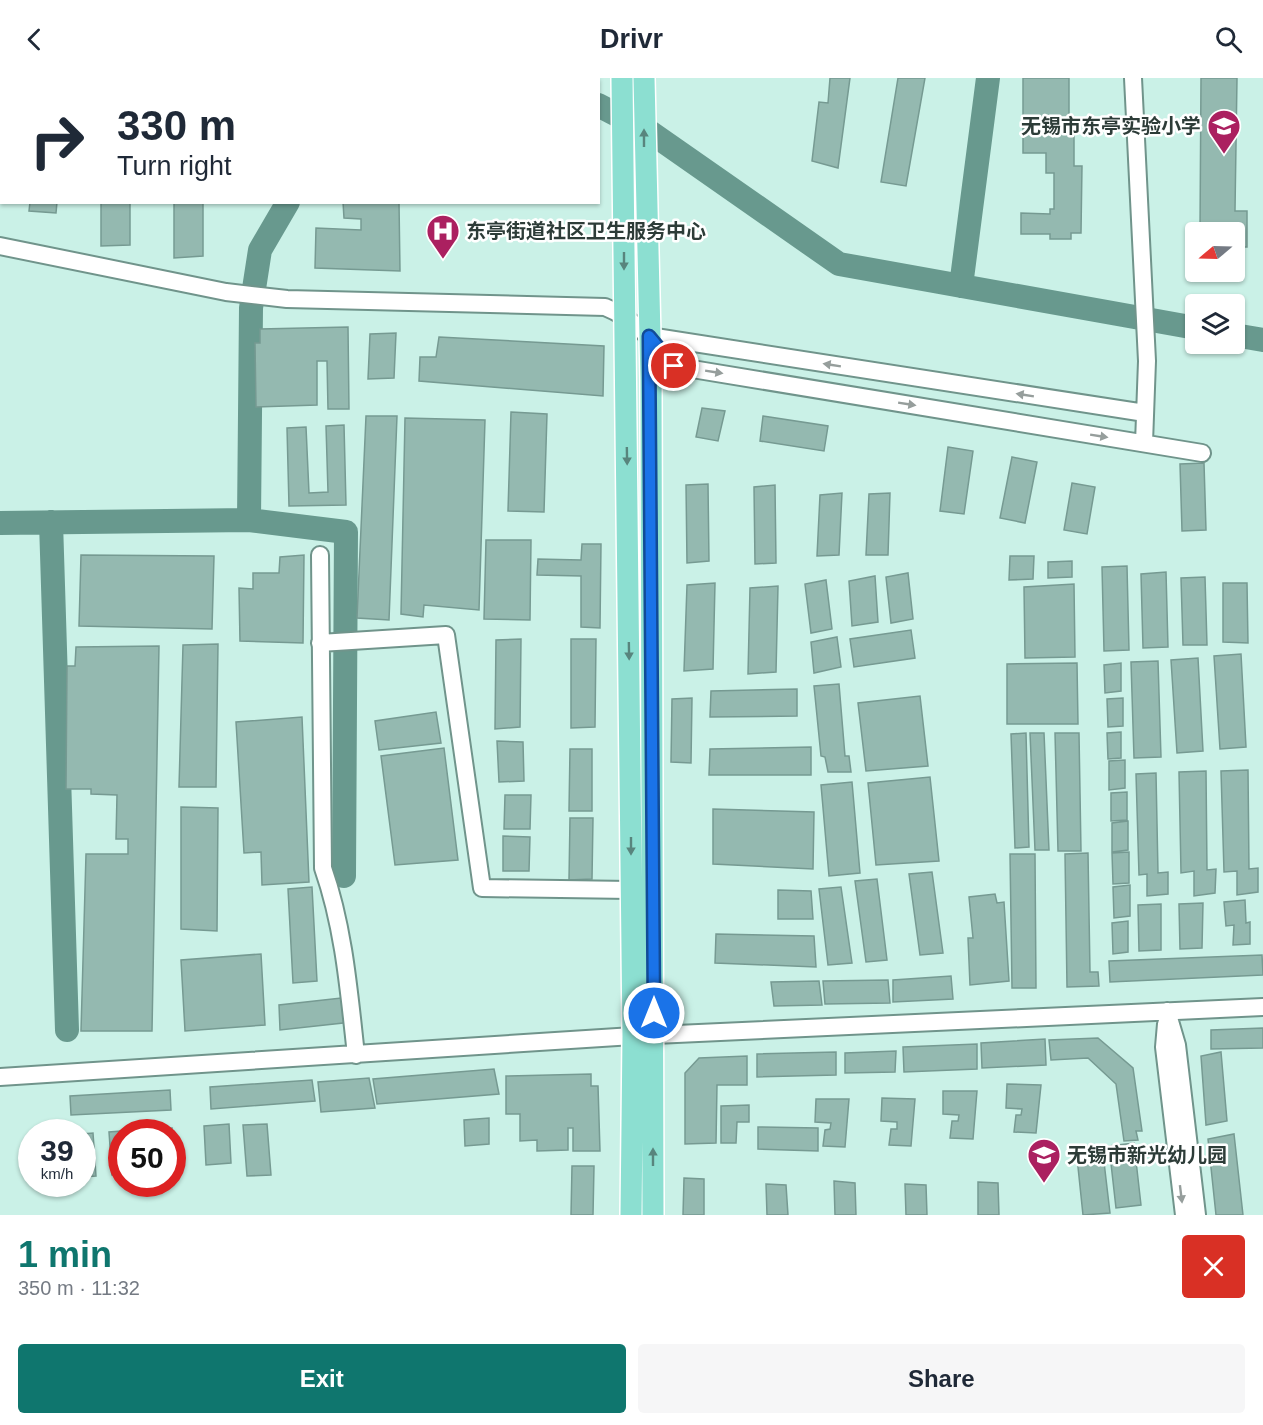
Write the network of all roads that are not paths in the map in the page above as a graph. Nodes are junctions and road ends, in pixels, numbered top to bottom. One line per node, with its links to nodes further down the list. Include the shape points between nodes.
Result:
1 (644, 78): 6 (main road, one-way to 1)
2 (1134, 78): 7 (street, via 1147,361)
3 (622, 85): 5 (main road, one-way to 5)
4 (0, 246): 5 (street, via 226,292 287,299 605,307)
5 (625, 315): 6 (street); 12 (main road, one-way to 12)
6 (649, 336): 7 (street, one-way to 6); 8 (street, one-way to 8, via 674,366); 16 (main road)
7 (1145, 413): 8 (street)
8 (1144, 444): 9 (street)
9 (1202, 453)
10 (320, 555): 11 (street)
11 (320, 643): 12 (street, via 446,635 482,888); 17 (street, via 323,868 333,898 348,982)
12 (631, 890): 15 (main road)
13 (1263, 1006): 14 (street)
14 (1167, 1011): 16 (street); 21 (street, one-way to 21, via 1164,1047); 22 (street, via 1177,1045)
15 (633, 1036): 16 (street); 17 (street); 19 (main road)
16 (654, 1036): 20 (main road, one-way to 16)
17 (356, 1055): 18 (street)
18 (0, 1077)
19 (631, 1215)
20 (653, 1215)
21 (1184, 1215)
22 (1197, 1215)

